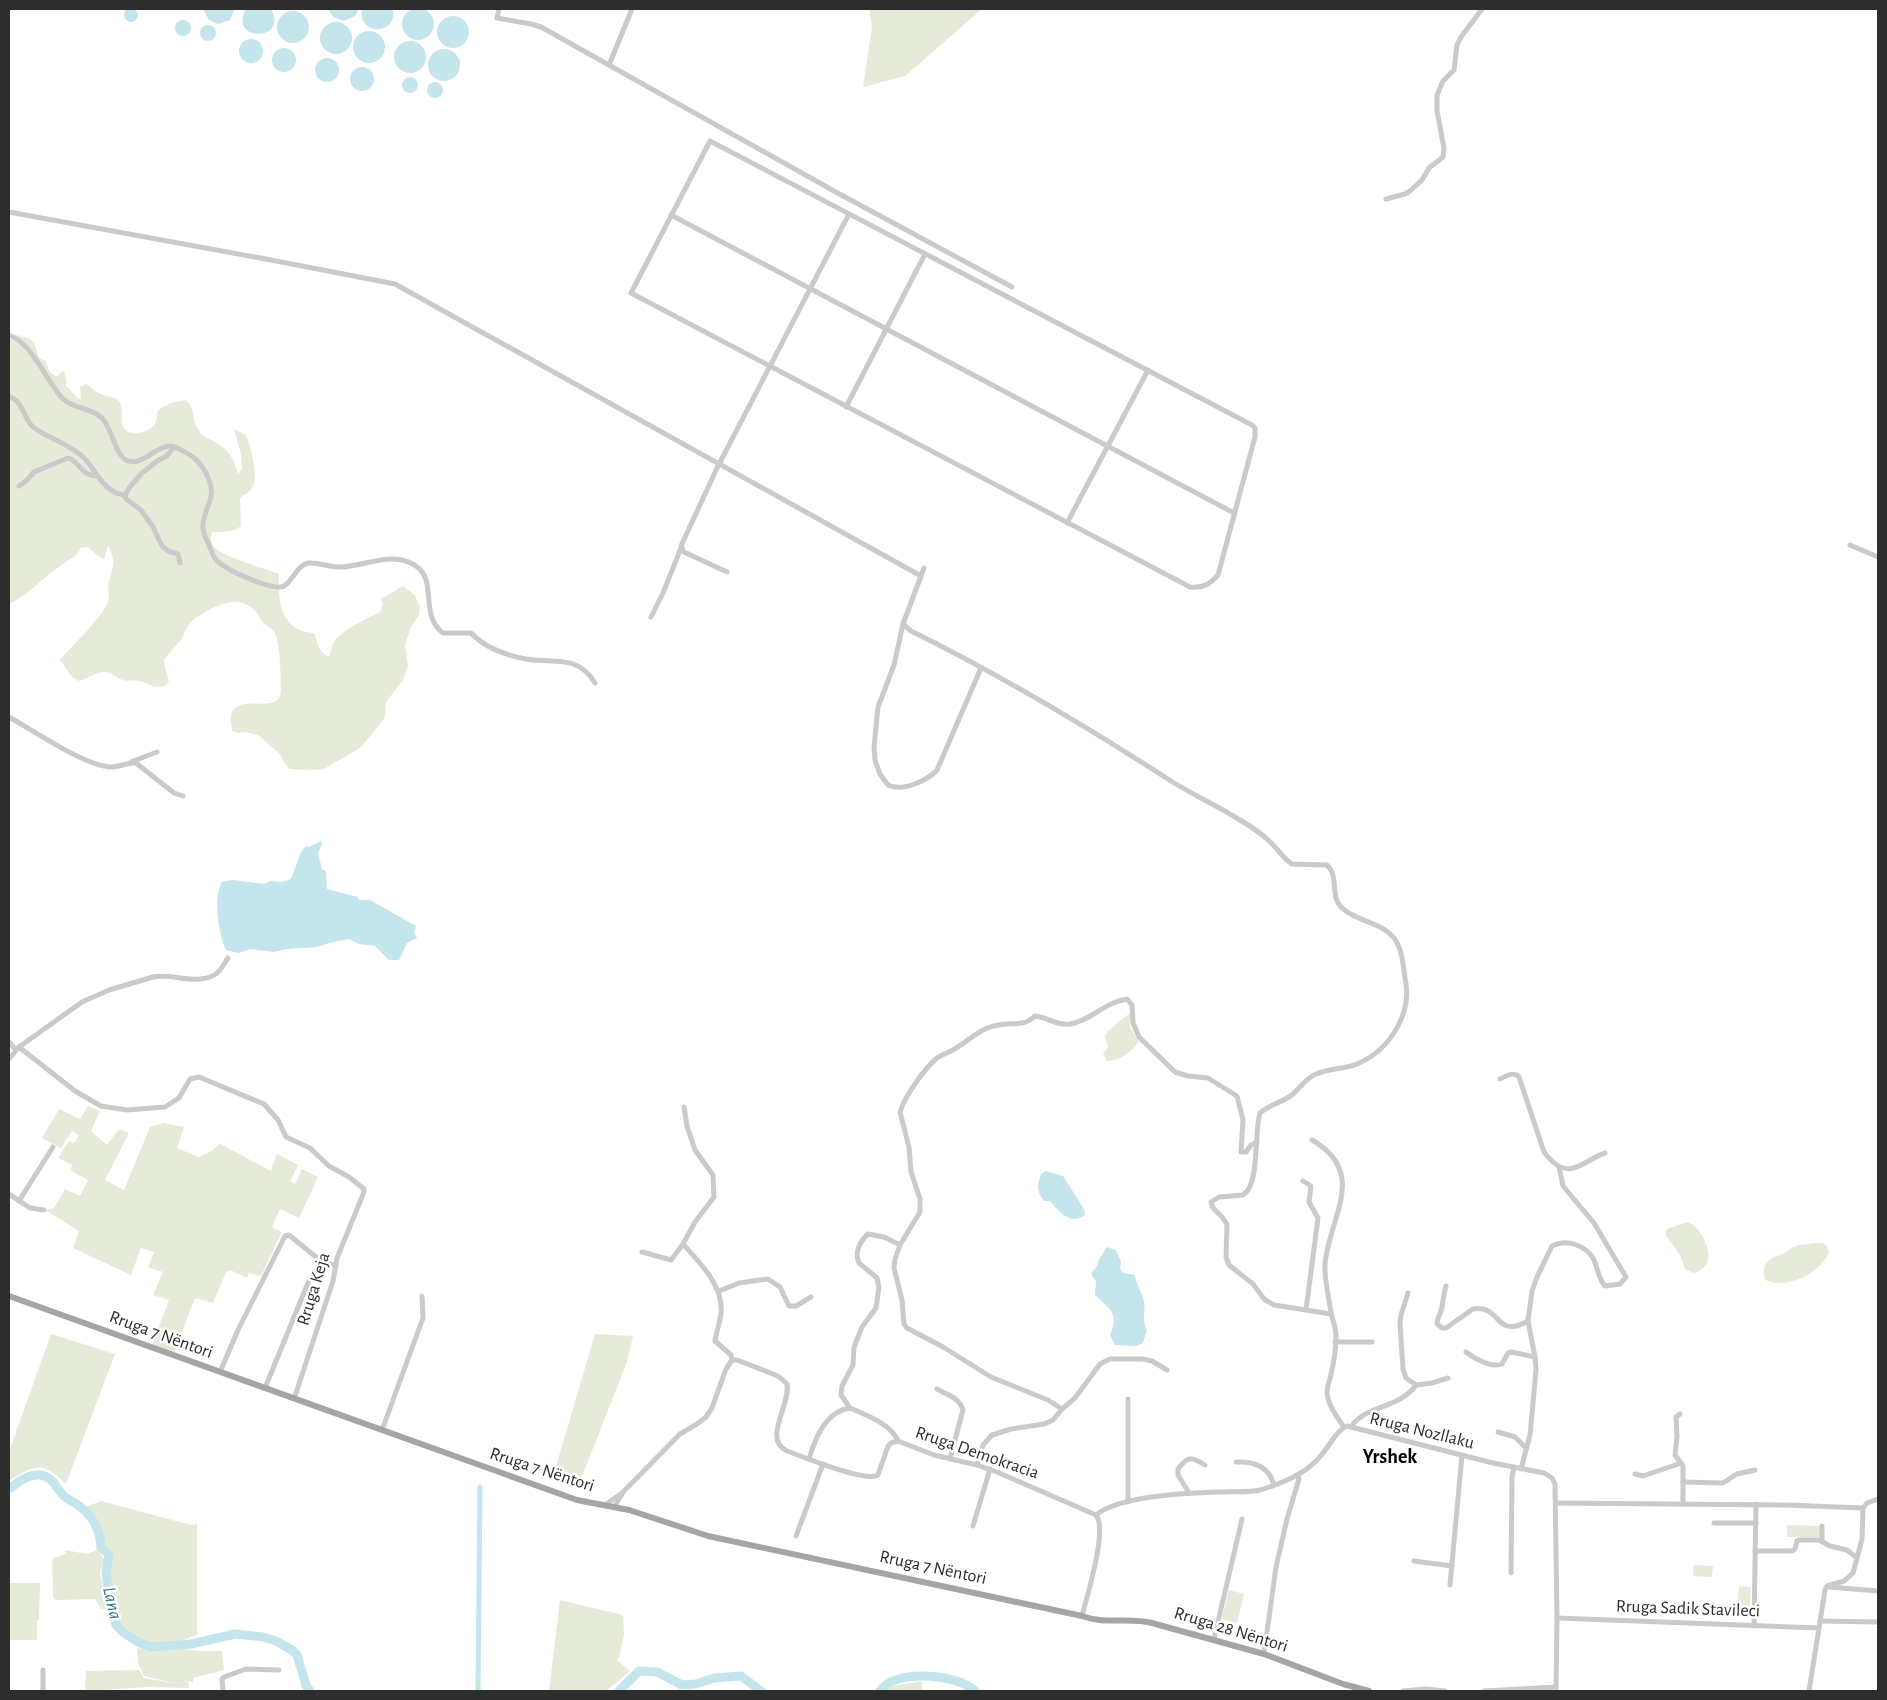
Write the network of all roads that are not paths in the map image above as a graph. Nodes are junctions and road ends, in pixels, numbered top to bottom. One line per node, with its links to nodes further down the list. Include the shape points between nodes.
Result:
1 (499, 9): 4 (street, via 497,18 541,28)
2 (632, 9): 4 (street)
3 (1482, 9): 5 (street, via 1460,37 1454,70 1443,81 1437,95 1443,156 1410,191)
4 (608, 65): 10 (street)
5 (1386, 200)
6 (9, 212): 20 (street, via 394,284)
7 (849, 214): 8 (street, via 710,141); 9 (street); 11 (street)
8 (672, 215): 11 (street); 14 (street, via 631,293)
9 (925, 254): 12 (street); 15 (street)
10 (1012, 287)
11 (810, 289): 12 (street); 14 (street)
12 (886, 330): 17 (street); 18 (street)
13 (9, 335): 19 (street, via 23,344 67,401 103,419 125,460 139,460 163,447)
14 (770, 366): 17 (street); 20 (street)
15 (1148, 370): 18 (street); 24 (street, via 1255,428 1256,437)
16 (9, 397): 21 (street, via 16,400 32,426 72,448)
17 (846, 407): 25 (street)
18 (1108, 446): 24 (street); 25 (street)
19 (174, 447): 23 (street, via 167,456 143,472); 36 (street, via 191,455 210,482 211,503 203,526 213,556 220,564 277,587 287,584 306,564 342,567 372,561 404,560 422,571 430,617 443,633 471,633 487,647 526,659 576,664 591,675)
20 (719, 464): 27 (street); 32 (street)
21 (97, 476): 22 (street, via 88,475 68,458 34,472); 23 (street, via 105,486)
22 (18, 486)
23 (125, 495): 29 (street, via 139,507 162,546 178,554)
24 (1234, 514): 25 (street, via 1218,575 1201,588 1190,587)
25 (1067, 522)
26 (1850, 545): 28 (street)
27 (681, 548): 31 (street); 33 (street)
28 (1878, 557)
29 (180, 564)
30 (924, 568): 32 (street)
31 (727, 572)
32 (921, 576): 34 (street)
33 (651, 617)
34 (902, 624): 35 (street); 35 (street, via 894,666 878,708 874,746 875,760 888,786 896,788 911,784 937,770)
35 (981, 668): 48 (street, via 1060,711 1186,791 1241,820 1269,840 1292,864 1328,865 1333,876 1335,897 1342,908 1376,924 1395,939 1407,994 1404,1017 1378,1050 1363,1060 1314,1074 1290,1096 1263,1110 1258,1121)
36 (595, 683)
37 (9, 717): 39 (street, via 79,756 102,765 116,767)
38 (156, 752): 39 (street)
39 (131, 762): 40 (street)
40 (183, 796)
41 (228, 958): 43 (street, via 221,969 208,977 160,976 109,990 76,1006)
42 (9, 1042): 43 (street)
43 (17, 1048): 44 (street); 59 (street, Rruga Keja, via 86,1099 108,1108 165,1107 178,1098 194,1077 204,1078 264,1104 278,1120 286,1137 310,1148 329,1166 364,1189)
44 (9, 1059)
45 (1500, 1079): 51 (street, via 1512,1074 1519,1077 1545,1155)
46 (684, 1107): 56 (street, via 695,1150 713,1175 714,1197)
47 (1312, 1140): 68 (street, via 1333,1156 1343,1185 1325,1268)
48 (1258, 1142): 57 (street, via 1246,1152 1241,1152 1243,1120 1237,1096 1208,1078 1175,1072 1139,1036 1133,1023 1132,1005 1127,999 1068,1024 1035,1016 1023,1024 999,1024 986,1028 938,1057 902,1106 900,1112 910,1147 911,1172 921,1207); 67 (street, via 1247,1193 1219,1197 1211,1205 1227,1224 1226,1257 1229,1265 1253,1284 1268,1302)
49 (53, 1147): 54 (street)
50 (1605, 1153): 51 (street, via 1568,1170)
51 (1559, 1167): 69 (street, via 1563,1186 1594,1224 1626,1277 1620,1284 1606,1286 1589,1254 1572,1243 1556,1244 1550,1249 1536,1277)
52 (1303, 1182): 67 (street, via 1311,1186 1309,1202 1318,1218)
53 (9, 1194): 54 (street)
54 (20, 1201): 55 (street, via 30,1208)
55 (44, 1210)
56 (683, 1244): 58 (street, via 670,1260); 62 (street)
57 (900, 1246): 83 (street, via 884,1237 868,1234 858,1250 858,1263 877,1278 879,1287 876,1308 862,1327 854,1346 853,1366 842,1386 841,1395); 84 (street, via 894,1268 907,1328 991,1377)
58 (642, 1252)
59 (335, 1266): 76 (street, via 316,1257 289,1235 285,1236); 81 (street, Rruga Keja, via 333,1281)
60 (310, 1278): 79 (street)
61 (1446, 1286): 69 (street, via 1437,1320 1442,1328 1478,1308 1488,1310 1508,1326)
62 (719, 1291): 66 (street, via 739,1283 768,1278 780,1287 789,1306 796,1306); 74 (street, via 722,1312 715,1341 731,1355)
63 (1408, 1292): 78 (street, via 1400,1324 1403,1369 1406,1378)
64 (9, 1296): 76 (main road, Rruga 7 Nëntori)
65 (422, 1296): 88 (street, via 422,1318)
66 (811, 1297)
67 (1306, 1310): 68 (street)
68 (1331, 1314): 70 (street)
69 (1528, 1321): 73 (street)
70 (1335, 1342): 71 (street); 86 (street, via 1327,1393)
71 (1372, 1342)
72 (1466, 1352): 73 (street, via 1474,1359 1498,1365 1511,1352)
73 (1535, 1356): 91 (street, via 1532,1414)
74 (732, 1360): 93 (street, via 778,1376 787,1384 776,1432 778,1444 788,1452); 108 (street, via 706,1417 680,1434)
75 (1167, 1370): 84 (street, via 1143,1359 1110,1359 1100,1364 1075,1398)
76 (220, 1372): 79 (main road, Rruga 7 Nëntori)
77 (1448, 1378): 78 (street)
78 (1416, 1385): 87 (street, via 1406,1397 1361,1417)
79 (265, 1388): 81 (main road, Rruga 7 Nëntori)
80 (937, 1389): 94 (street, via 951,1395 963,1410)
81 (294, 1399): 88 (main road, Rruga 7 Nëntori)
82 (1128, 1399): 111 (street)
83 (850, 1408): 90 (street, Rruga Demokracia, via 884,1425); 93 (street, via 828,1419)
84 (1062, 1409): 98 (street, via 1050,1422 992,1435 983,1444)
85 (1680, 1414): 96 (street, via 1676,1417 1675,1455)
86 (1344, 1427): 87 (street, Rruga Nozllaku); 105 (street, Rruga Nozllaku, via 1316,1462)
87 (1351, 1428): 92 (street, Rruga Nozllaku)
88 (382, 1430): 115 (main road, Rruga 7 Nëntori, via 577,1500)
89 (1498, 1432): 91 (street, via 1515,1437)
90 (898, 1441): 94 (street, Rruga Demokracia); 97 (street, via 888,1446 876,1477 861,1476)
91 (1526, 1448): 101 (street)
92 (1462, 1455): 100 (street, Rruga Nozllaku); 129 (street)
93 (809, 1459): 97 (street)
94 (950, 1459): 98 (street, Rruga Demokracia)
95 (1236, 1462): 107 (street, via 1264,1468)
96 (1681, 1463): 104 (street, via 1643,1476); 106 (street)
97 (823, 1464): 124 (street)
98 (977, 1465): 102 (street, Rruga Demokracia)
99 (1205, 1465): 109 (street, via 1192,1458 1178,1469)
100 (1514, 1467): 101 (street, Rruga Nozllaku); 130 (street)
101 (1521, 1468): 112 (street, Rruga Nozllaku, via 1552,1478)
102 (990, 1469): 118 (street, Rruga Demokracia); 122 (street)
103 (1755, 1470): 106 (street, via 1737,1474 1722,1483)
104 (1636, 1474)
105 (1298, 1475): 107 (street, Rruga Nozllaku); 141 (street, via 1276,1567)
106 (1683, 1482): 113 (street)
107 (1274, 1485): 109 (street, Rruga Nozllaku, via 1256,1490)
108 (624, 1491): 115 (street); 116 (street)
109 (1189, 1493): 111 (street, Rruga Nozllaku)
110 (1878, 1499): 117 (street)
111 (1128, 1502): 118 (street, Rruga Nozllaku, via 1106,1508)
112 (1556, 1503): 113 (street); 135 (street, Rruga Nozllaku)
113 (1683, 1504): 114 (street)
114 (1756, 1504): 117 (street); 121 (street)
115 (605, 1506): 116 (main road, Rruga 7 Nëntori)
116 (614, 1507): 134 (main road, Rruga 7 Nëntori, via 708,1536)
117 (1863, 1508): 127 (street, via 1862,1539)
118 (1096, 1515): 134 (street, via 1100,1522 1100,1536)
119 (1242, 1519): 140 (street)
120 (1714, 1523): 121 (street)
121 (1756, 1523): 126 (street)
122 (973, 1526)
123 (1822, 1526): 125 (street)
124 (796, 1536)
125 (1822, 1541): 126 (street, via 1799,1540 1792,1551); 127 (street, via 1847,1550)
126 (1755, 1551): 138 (street)
127 (1857, 1558): 132 (street, via 1848,1578)
128 (1414, 1561): 129 (street)
129 (1452, 1566): 131 (street)
130 (1511, 1573)
131 (1450, 1585)
132 (1827, 1586): 133 (street); 136 (street)
133 (1878, 1591)
134 (1082, 1616): 140 (main road, Rruga 28 Nëntori, via 1102,1621 1141,1620)
135 (1557, 1618): 138 (street, Rruga Sadik Stavileci); 144 (street, Rruga Nozllaku)
136 (1820, 1621): 137 (street); 139 (street)
137 (1878, 1622)
138 (1754, 1626): 139 (street, Rruga Sadik Stavileci)
139 (1819, 1628): 152 (street)
140 (1214, 1640): 141 (main road, Rruga 28 Nëntori)
141 (1264, 1654): 145 (main road, Rruga 28 Nëntori)
142 (43, 1670): 146 (street)
143 (279, 1670): 147 (street, via 246,1669 224,1677)
144 (1556, 1689): 151 (street)
145 (1356, 1690): 148 (main road, Rruga 28 Nëntori)
146 (43, 1691)
147 (223, 1691)
148 (1369, 1691)
149 (1403, 1691): 150 (street)
150 (1445, 1691)
151 (1484, 1691)
152 (1809, 1691)

